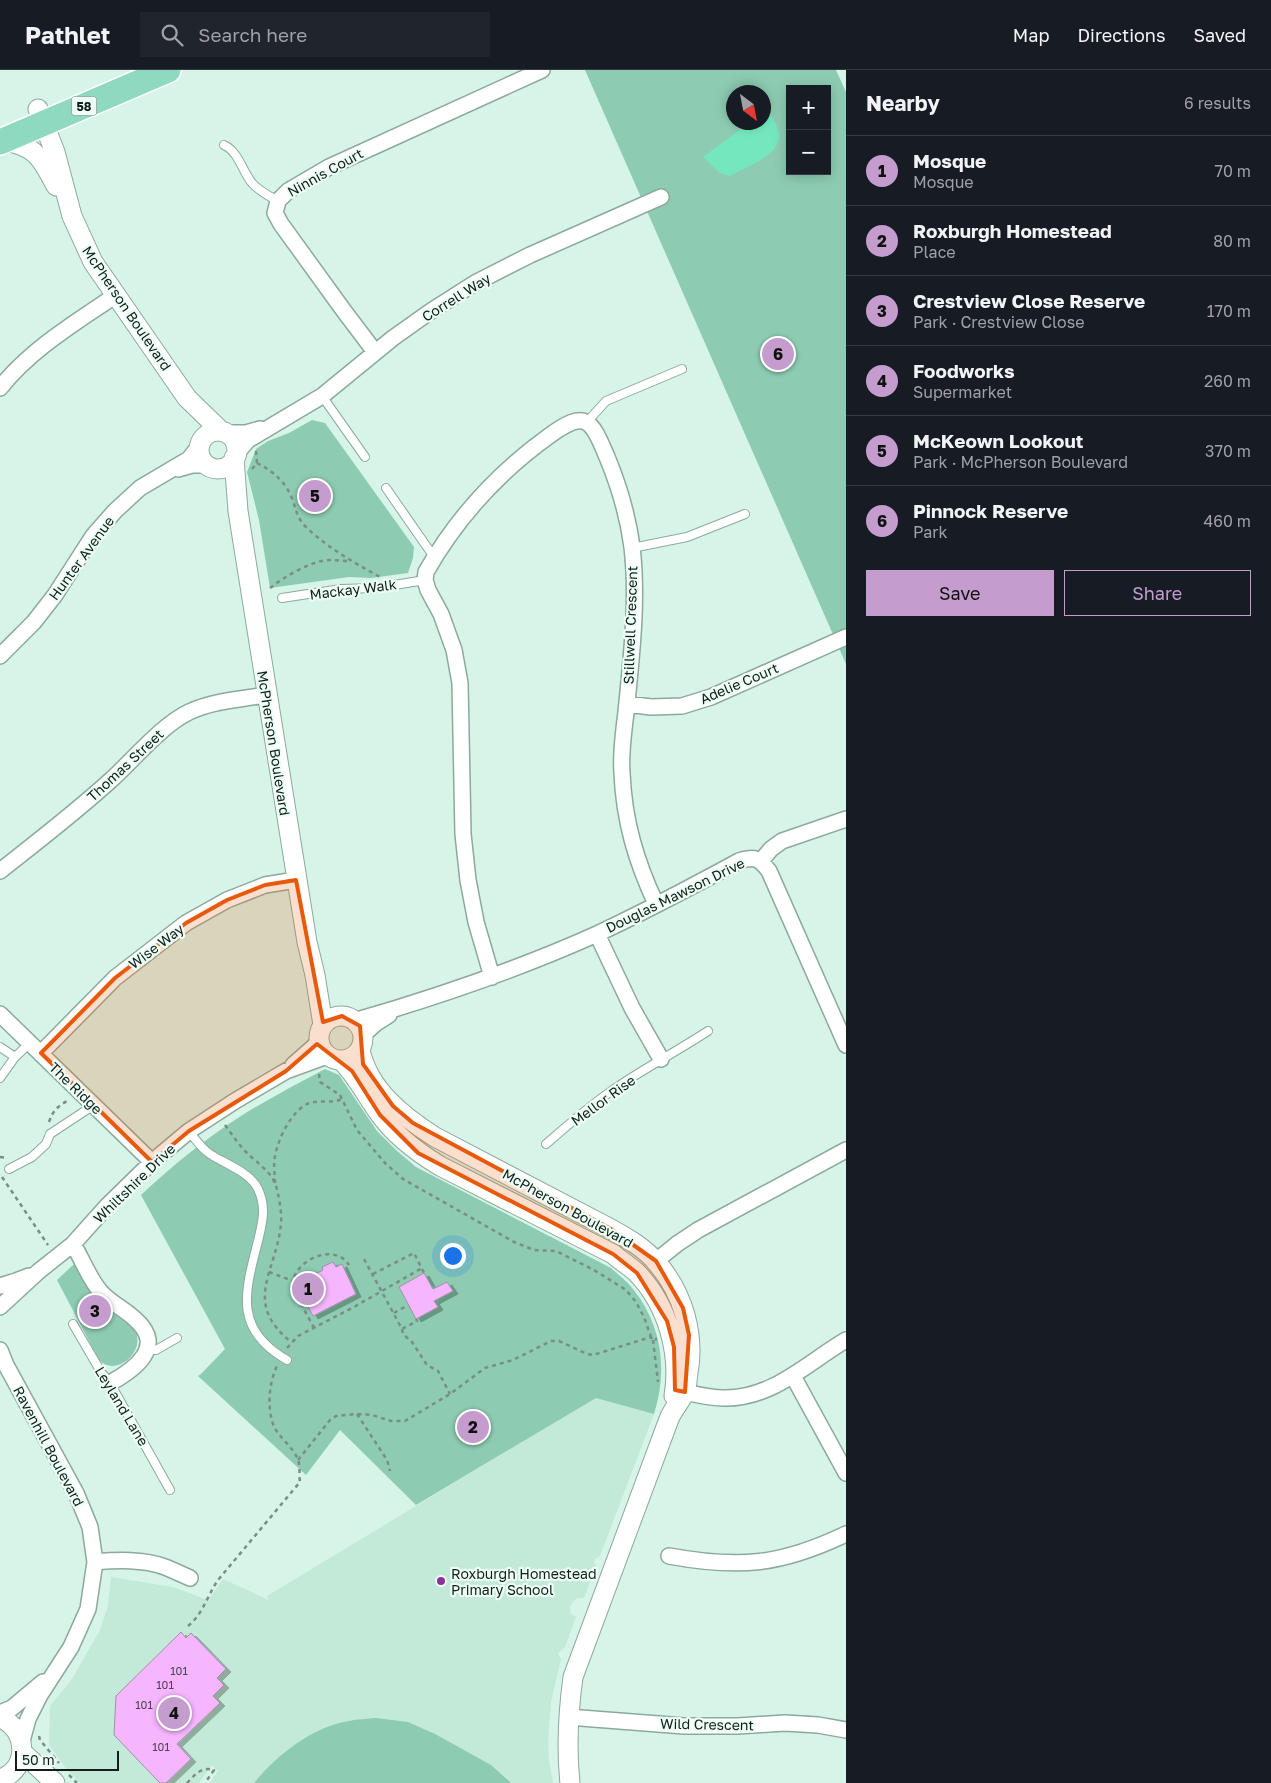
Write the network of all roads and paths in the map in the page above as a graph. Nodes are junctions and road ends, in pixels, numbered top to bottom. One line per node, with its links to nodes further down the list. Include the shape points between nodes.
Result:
1 (129, 70): 5 (main road, 58)
2 (168, 70): 5 (main road, 58)
3 (175, 70): 8 (street, McPherson Boulevard, via 65,124 54,138)
4 (542, 70): 10 (street, Ninnis Court, via 329,167 288,191)
5 (41, 116): 6 (main road, 58); 8 (street, McPherson Boulevard)
6 (1, 136): 11 (street, McPherson Boulevard, via 30,149 42,159)
7 (224, 145): 10 (lane, via 232,149 252,184)
8 (55, 152): 11 (street, McPherson Boulevard)
9 (661, 197): 13 (street, Correll Way, via 475,283)
10 (278, 201): 13 (street, Ninnis Court, via 275,213 281,224)
11 (72, 216): 12 (street, McPherson Boulevard, via 93,262)
12 (116, 295): 15 (street, via 36,352); 17 (street, McPherson Boulevard)
13 (376, 352): 16 (street, Correll Way)
14 (682, 369): 18 (lane, via 606,401)
15 (0, 388)
16 (322, 396): 19 (street, Correll Way); 23 (lane)
17 (187, 398): 20 (street, McPherson Boulevard); 21 (street, McPherson Boulevard)
18 (587, 422): 30 (street, Stillwell Crescent, via 596,432 615,477); 31 (street, via 576,420 564,425 529,450 460,520)
19 (269, 427): 20 (street, Correll Way, via 246,433); 22 (street, Correll Way, via 248,440)
20 (224, 432): 21 (street, via 210,432); 22 (street, via 235,442)
21 (201, 442): 25 (street, via 200,456); 26 (street, Hunter Avenue, via 189,459)
22 (235, 456): 25 (street, via 221,468); 28 (street, McPherson Boulevard)
23 (365, 457)
24 (257, 463): 32 (path, via 282,480 304,524)
25 (208, 466): 26 (street, Hunter Avenue, via 192,465); 28 (street, McPherson Boulevard, via 229,490)
26 (170, 471): 38 (street, Hunter Avenue, via 140,488 115,511 34,622)
27 (386, 488): 31 (lane)
28 (238, 511): 39 (street, McPherson Boulevard)
29 (745, 514): 30 (lane, via 687,537)
30 (632, 548): 40 (street, Stillwell Crescent, via 634,590)
31 (434, 556): 33 (street)
32 (352, 562): 34 (path); 35 (path, via 329,560 313,564)
33 (425, 580): 34 (lane, Mackay Walk); 48 (street, via 451,641 460,683 463,834 468,880)
34 (394, 585): 36 (lane, Mackay Walk)
35 (270, 588)
36 (282, 598)
37 (846, 637): 40 (street, Adelie Court, via 711,697 682,706)
38 (0, 656)
39 (266, 695): 43 (street, Thomas Street, via 211,704 188,712 166,727 111,780); 44 (street, McPherson Boulevard)
40 (627, 704): 45 (street, Stillwell Crescent, via 622,763 624,804 631,841)
41 (846, 818): 42 (street, via 782,840)
42 (761, 861): 45 (street, Douglas Mawson Drive, via 750,858 739,861); 52 (street, Douglas Mawson Drive, via 769,871)
43 (0, 870)
44 (296, 880): 47 (street, McPherson Boulevard); 54 (street, Wise Way, via 265,885 226,900 186,923 115,978)
45 (656, 904): 46 (street, Douglas Mawson Drive)
46 (597, 934): 48 (street, Douglas Mawson Drive); 57 (street, via 632,1008)
47 (315, 974): 50 (street, McPherson Boulevard, via 329,1002); 55 (street, McPherson Boulevard)
48 (492, 977): 50 (street, Douglas Mawson Drive, via 399,1008)
49 (0, 1014): 54 (street, The Ridge)
50 (355, 1030): 55 (street, via 329,1020); 55 (street, via 355,1056); 75 (street, McPherson Boulevard, via 363,1064 374,1082 393,1106 413,1122 435,1137 611,1229)
51 (708, 1031): 57 (lane, Mellor Rise)
52 (846, 1045)
53 (0, 1047): 56 (lane)
54 (36, 1048): 56 (lane); 61 (street, The Ridge)
55 (326, 1048): 59 (path, via 320,1082); 63 (street, Whiltshire Drive); 93 (street, McPherson Boulevard, via 352,1071 380,1115 418,1153 605,1250 637,1273 667,1320)
56 (15, 1057): 58 (lane)
57 (661, 1059): 64 (lane, Mellor Rise, via 610,1092)
58 (0, 1078)
59 (342, 1099): 71 (path, via 307,1104 292,1116 275,1154); 93 (path, via 358,1130 403,1179 514,1242 534,1250 556,1251 594,1270 626,1290)
60 (69, 1100): 62 (path, via 52,1112)
61 (94, 1105): 68 (street, The Ridge); 69 (lane, via 50,1134 46,1144 32,1157)
62 (45, 1128)
63 (189, 1131): 68 (street, Whiltshire Drive); 97 (lane, via 208,1153 246,1175 258,1187 264,1205 248,1281 246,1310 261,1340)
64 (546, 1144)
65 (846, 1150): 75 (street, via 698,1230)
66 (0, 1157): 67 (path)
67 (10, 1158)
68 (152, 1162): 72 (street, Whiltshire Drive)
69 (9, 1169)
70 (0, 1174): 73 (path)
71 (276, 1185)
72 (73, 1244): 73 (street, Whiltshire Drive); 96 (street, via 100,1291 143,1327)
73 (57, 1257): 78 (street, Whiltshire Drive)
74 (364, 1259): 81 (path)
75 (656, 1261): 101 (street, McPherson Boulevard, via 684,1308 689,1335 690,1361)
76 (348, 1265): 82 (path, via 346,1260 329,1254 311,1257 304,1262)
77 (422, 1268): 80 (path); 81 (path, via 414,1253); 84 (path)
78 (40, 1271): 83 (street, Whiltshire Drive); 86 (street, Whiltshire Drive)
79 (269, 1272): 82 (path)
80 (424, 1273)
81 (373, 1274): 84 (path)
82 (293, 1281): 90 (path)
83 (0, 1286)
84 (382, 1290): 87 (path); 90 (path)
85 (408, 1305): 87 (path)
86 (0, 1307)
87 (394, 1313): 91 (path)
88 (416, 1319): 91 (path)
89 (73, 1324): 100 (lane, Leyland Lane)
90 (314, 1328): 97 (path, via 298,1336)
91 (402, 1329): 102 (path, via 427,1365 438,1371)
92 (177, 1338): 96 (lane, via 156,1350)
93 (658, 1338): 101 (path); 101 (street, McPherson Boulevard, via 674,1348); 102 (path, via 593,1355 559,1340 551,1341 513,1360 485,1368)
94 (846, 1340): 99 (street)
95 (0, 1350): 98 (street, Ravenhill Boulevard)
96 (147, 1350): 100 (street, via 134,1369)
97 (284, 1358): 104 (path, via 274,1371 271,1386 273,1425)
98 (3, 1361): 110 (street, Ravenhill Boulevard, via 76,1493 90,1527)
99 (792, 1376): 101 (street, via 747,1397 704,1397); 106 (street)
100 (110, 1383): 107 (lane, Leyland Lane)
101 (673, 1390): 115 (street, McPherson Boulevard, via 671,1415 573,1676)
102 (450, 1394): 103 (path, via 405,1421)
103 (357, 1414): 104 (path, via 336,1416 330,1420); 105 (path)
104 (298, 1460): 112 (path, via 300,1482 218,1580 198,1618)
105 (390, 1470)
106 (846, 1473)
107 (170, 1490)
108 (846, 1534): 109 (street, via 811,1550 774,1560 703,1563)
109 (669, 1556)
110 (95, 1562): 111 (street, via 119,1560 164,1566); 113 (street, Ravenhill Boulevard, via 88,1609 71,1647)
111 (190, 1578)
112 (188, 1626)
113 (56, 1670): 114 (street, Ravenhill Boulevard, via 12,1708); 118 (street, Ravenhill Boulevard, via 28,1719)
114 (0, 1713)
115 (568, 1717): 117 (street, Wild Crescent, via 684,1726 818,1725); 125 (street, McPherson Boulevard, via 566,1754)
116 (0, 1718): 118 (street, via 11,1724)
117 (846, 1730)
118 (27, 1741): 119 (path, via 40,1740); 120 (street); 121 (street, via 19,1763)
119 (61, 1765)
120 (60, 1777): 122 (path)
121 (1, 1781)
122 (77, 1783)
123 (187, 1783): 124 (path, via 200,1770 214,1770)
124 (205, 1783)
125 (570, 1783)

